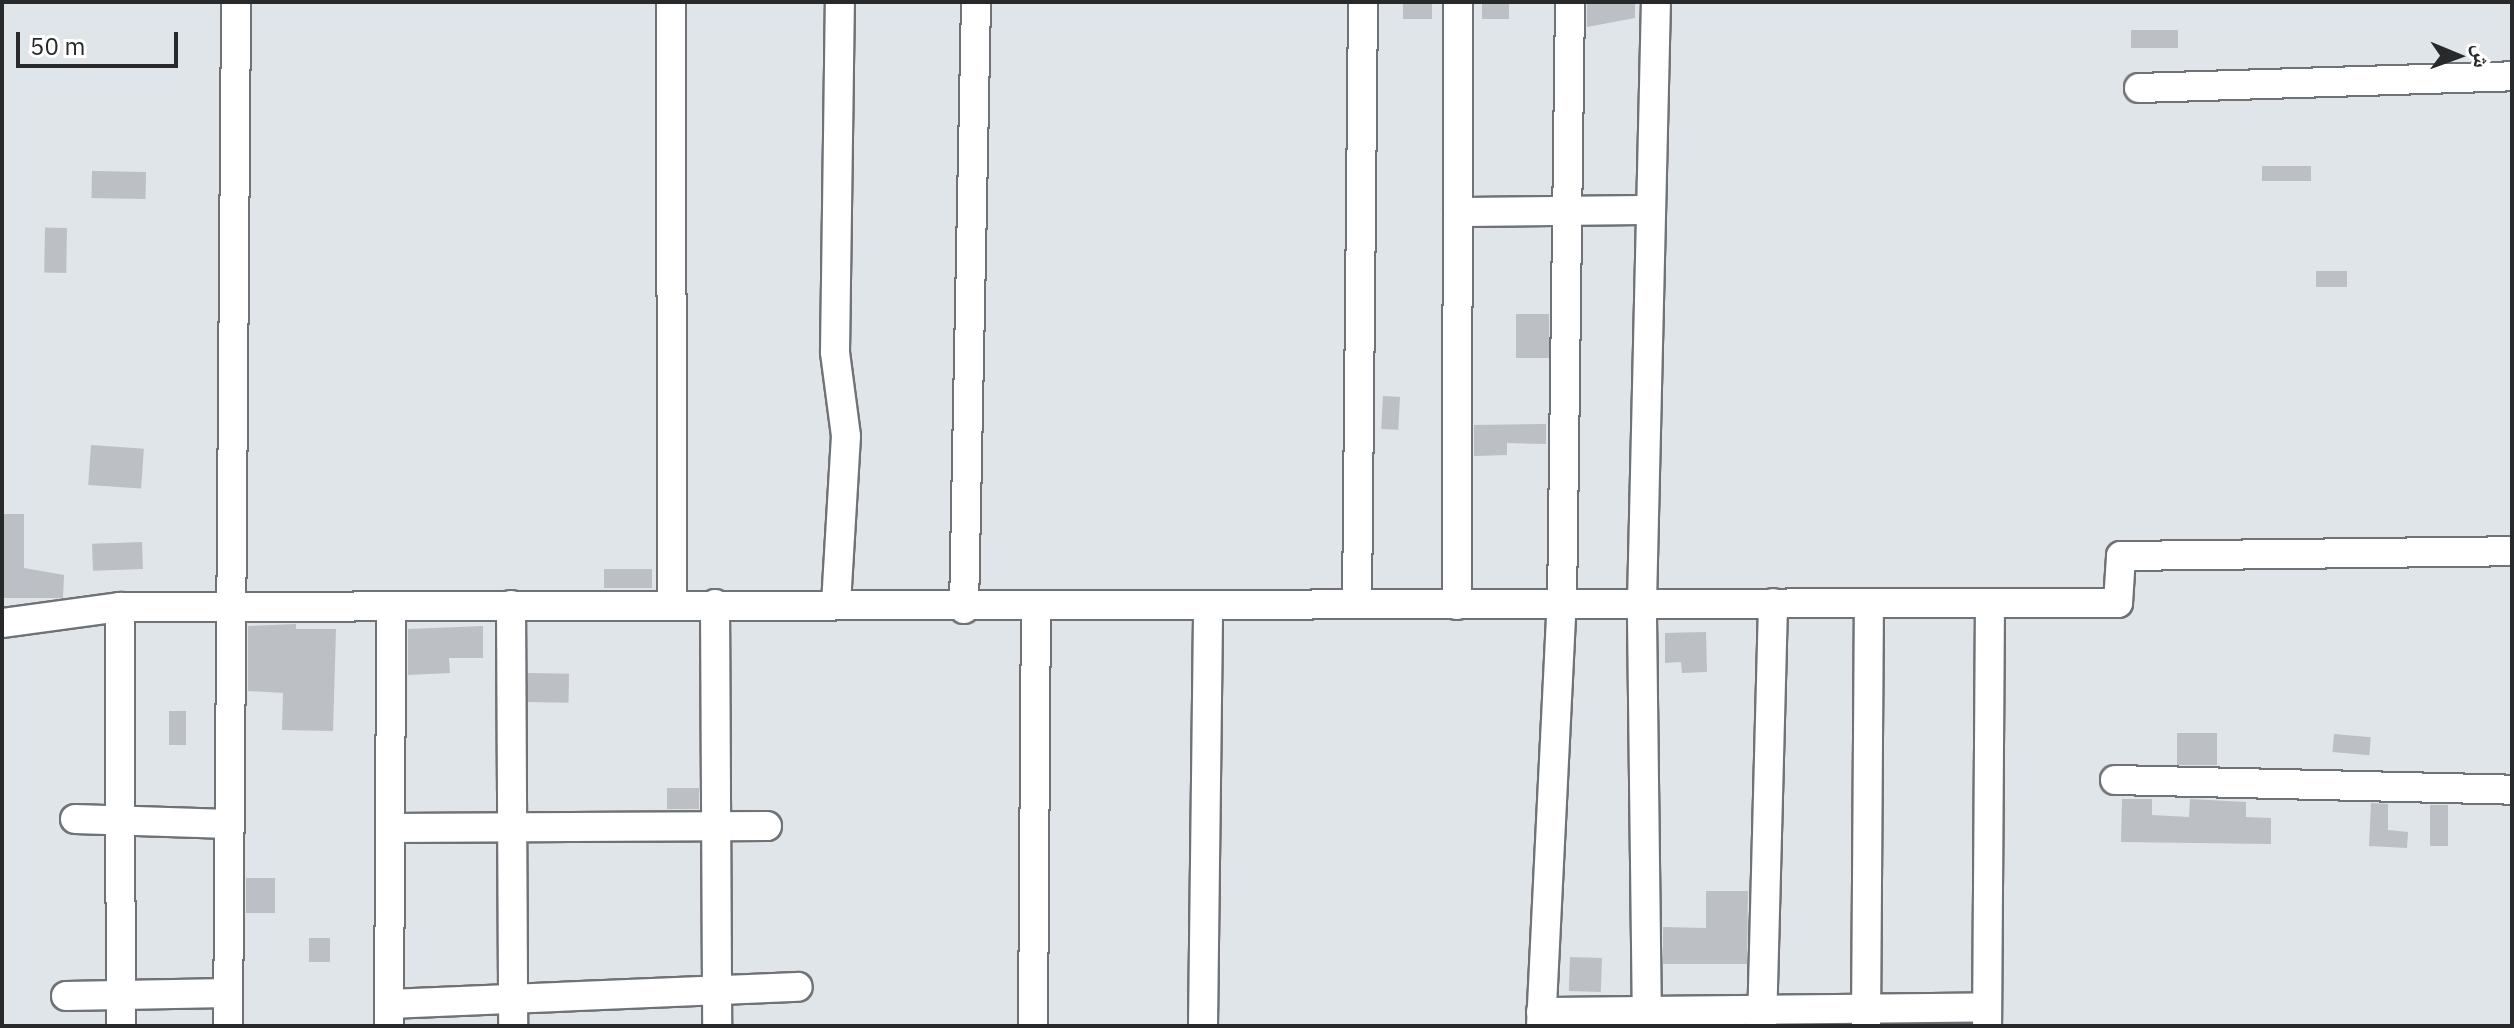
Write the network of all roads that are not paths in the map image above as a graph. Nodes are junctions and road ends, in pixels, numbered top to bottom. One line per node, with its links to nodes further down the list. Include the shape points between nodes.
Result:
1 (236, 2): 25 (street)
2 (671, 2): 18 (street)
3 (840, 2): 20 (street, via 835,352 846,436)
4 (976, 2): 30 (street)
5 (1363, 2): 21 (street)
6 (1458, 2): 13 (street)
7 (1570, 2): 11 (street)
8 (1656, 2): 12 (street)
9 (2512, 76): 10 (street)
10 (2139, 88)
11 (1569, 210): 12 (street); 13 (street); 22 (street)
12 (1650, 210): 15 (street)
13 (1458, 212): 24 (street)
14 (2512, 551): 17 (street, via 2121,556 2118,603)
15 (1642, 603): 16 (street); 22 (street); 52 (street)
16 (1773, 603): 27 (street); 49 (street)
17 (1990, 603): 27 (street); 51 (street)
18 (672, 604): 19 (street); 23 (street)
19 (715, 604): 20 (street); 39 (street)
20 (836, 604): 30 (street)
21 (1357, 604): 24 (street); 29 (street)
22 (1562, 604): 24 (street); 53 (street)
23 (511, 605): 26 (street); 41 (street)
24 (1457, 605)
25 (230, 606): 26 (street); 28 (street); 37 (street)
26 (391, 606): 40 (street)
27 (1869, 606): 50 (street)
28 (120, 607): 32 (street); 36 (street)
29 (1208, 607): 31 (street); 58 (street)
30 (964, 609): 31 (street)
31 (1036, 610): 57 (street)
32 (2, 623)
33 (2115, 780): 34 (street)
34 (2512, 790)
35 (75, 819): 36 (street)
36 (120, 820): 37 (street); 44 (street)
37 (229, 824): 43 (street)
38 (767, 826): 39 (street)
39 (716, 827): 41 (street); 45 (street)
40 (391, 828): 41 (street); 48 (street)
41 (514, 831): 47 (street)
42 (798, 987): 45 (street)
43 (228, 993): 44 (street); 55 (street)
44 (121, 994): 46 (street); 54 (street)
45 (717, 995): 47 (street); 56 (street)
46 (66, 996)
47 (513, 1013): 48 (street)
48 (389, 1015)
49 (1762, 1016): 50 (street); 52 (street)
50 (1866, 1016): 51 (street)
51 (1987, 1016)
52 (1648, 1018): 53 (street)
53 (1541, 1019)
54 (121, 1026)
55 (228, 1026)
56 (717, 1026)
57 (1033, 1026)
58 (1203, 1026)

